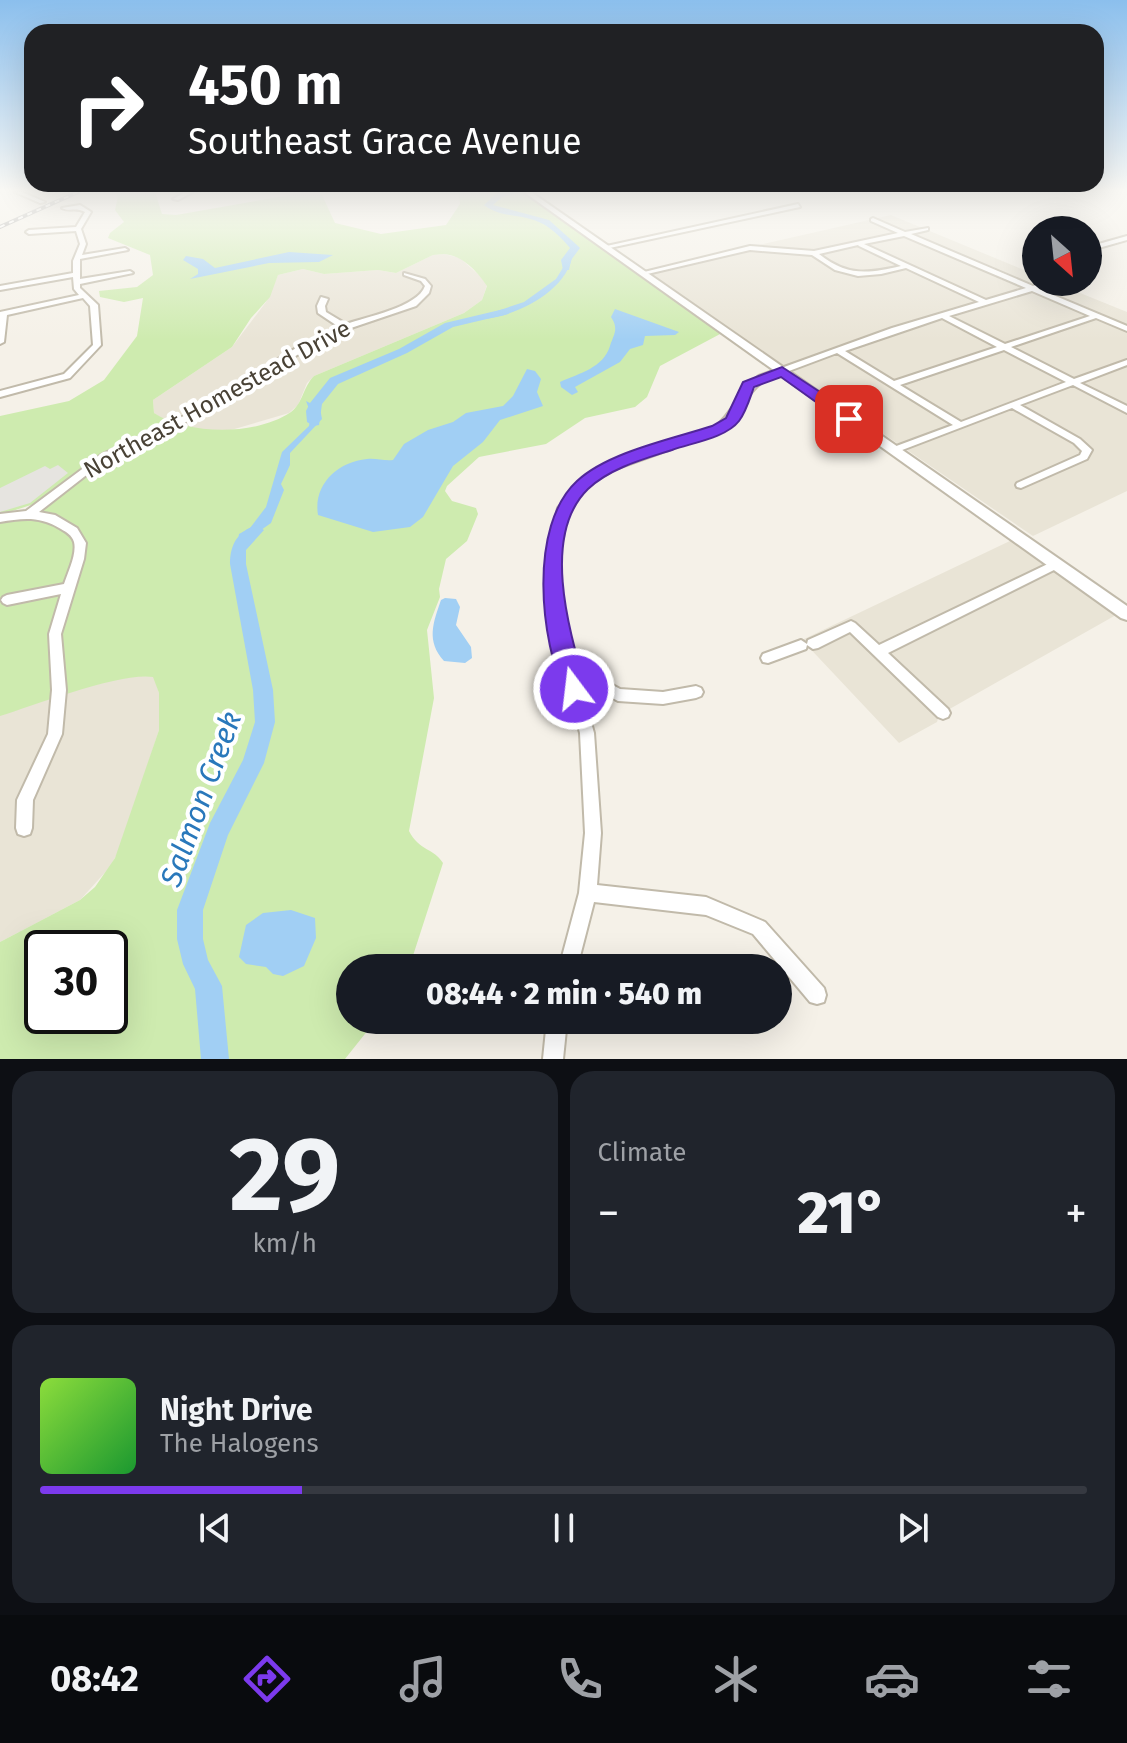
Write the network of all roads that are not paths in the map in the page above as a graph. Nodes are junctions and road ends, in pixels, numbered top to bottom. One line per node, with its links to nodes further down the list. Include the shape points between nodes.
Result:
1 (82, 241): 10 (street)
2 (597, 241): 7 (street)
3 (631, 241): 7 (street)
4 (876, 241): 6 (street)
5 (923, 241): 16 (street)
6 (861, 245): 9 (street); 11 (street)
7 (605, 247): 13 (street)
8 (125, 250): 10 (street)
9 (815, 254): 11 (street, via 859,276); 13 (street, via 741,251)
10 (77, 258): 15 (street)
11 (908, 266): 22 (street)
12 (130, 273): 15 (street)
13 (643, 273): 32 (street)
14 (406, 274): 26 (street, Northeast Homestead Drive, via 428,286 421,299)
15 (76, 278): 17 (street); 19 (street)
16 (1022, 284)
17 (0, 288)
18 (1022, 292): 22 (street)
19 (84, 296): 23 (street); 35 (street, via 94,305 98,338 93,350 67,376)
20 (1049, 296): 25 (street)
21 (324, 299): 26 (street, via 322,313)
22 (980, 303): 24 (street)
23 (2, 314): 28 (street)
24 (944, 316): 29 (street); 30 (street)
25 (1096, 316): 27 (street); 29 (street)
26 (345, 327): 41 (street, Northeast Homestead Drive, via 189,417 104,457)
27 (1127, 329)
28 (0, 342)
29 (1006, 346): 33 (street); 34 (street)
30 (839, 351): 32 (street); 34 (street)
31 (1127, 362): 33 (street)
32 (782, 371): 39 (street); 49 (street, via 748,385 732,420 718,429 611,467 584,483 563,508 554,554 554,615)
33 (1076, 381): 36 (street); 37 (street)
34 (894, 384): 38 (street)
35 (0, 394)
36 (1013, 405): 38 (street); 40 (street, via 1087,450 1084,457)
37 (1127, 410)
38 (960, 425): 39 (street)
39 (894, 450): 43 (street)
40 (1021, 485)
41 (29, 514): 42 (street); 44 (street, via 60,521 77,537 80,552)
42 (0, 518)
43 (1056, 564): 46 (street); 47 (street)
44 (68, 588): 45 (street); 52 (street, via 55,634 55,734 25,800)
45 (7, 600)
46 (1127, 614)
47 (879, 651): 48 (street, via 851,626); 51 (street)
48 (768, 658)
49 (568, 667): 50 (street, via 618,695 663,698); 53 (street, via 587,733 593,833)
50 (696, 692)
51 (943, 713)
52 (24, 828)
53 (588, 893): 54 (street); 55 (street, via 706,906 759,928)
54 (572, 954)
55 (817, 995)
56 (556, 1034): 57 (street)
57 (553, 1059)

